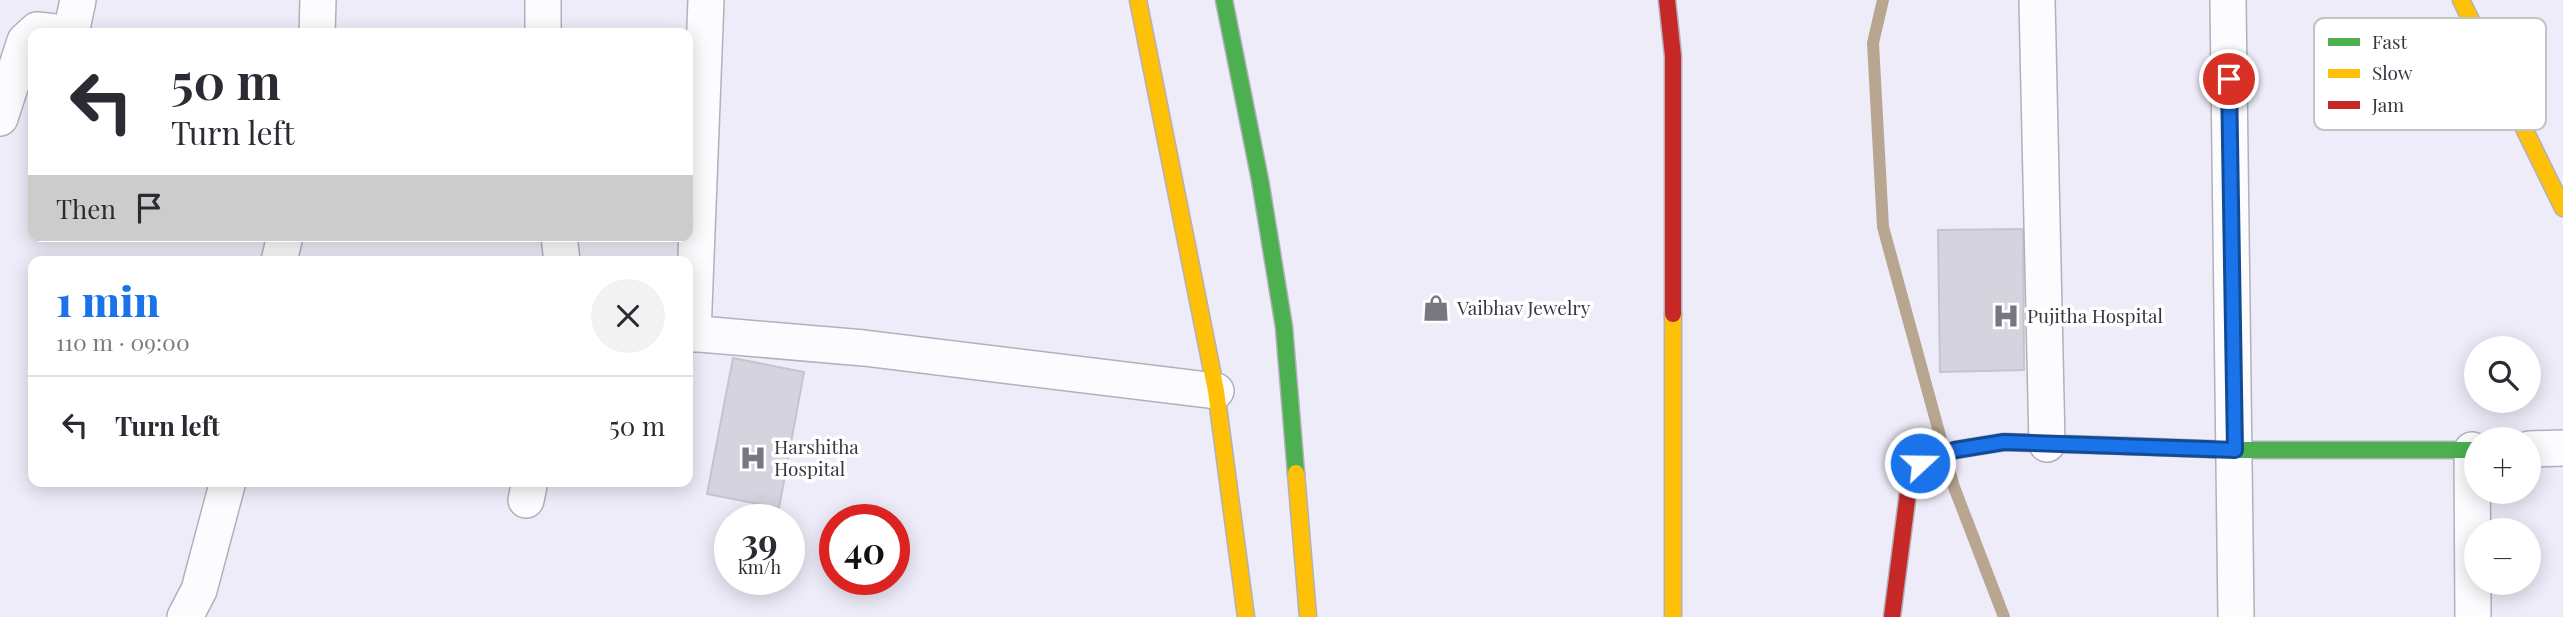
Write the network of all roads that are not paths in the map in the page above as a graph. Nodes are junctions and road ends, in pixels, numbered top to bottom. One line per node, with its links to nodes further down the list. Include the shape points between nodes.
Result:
1 (78, 0): 12 (street)
2 (318, 0): 13 (street)
3 (543, 0): 14 (street)
4 (706, 0): 20 (street)
5 (1138, 0): 22 (main road)
6 (1224, 0): 32 (main road, via 1284,327)
7 (1667, 0): 33 (main road, via 1673,56)
8 (2037, 0): 23 (street)
9 (2228, 0): 26 (street)
10 (2461, 0): 11 (main road)
11 (2472, 18)
12 (72, 28)
13 (317, 28)
14 (543, 28)
15 (13, 35): 16 (street)
16 (0, 118)
17 (2537, 130): 18 (main road)
18 (2550, 152): 19 (main road)
19 (2563, 208)
20 (693, 271)
21 (693, 333): 22 (street, via 864,348)
22 (1216, 391): 31 (main road)
23 (2047, 444): 26 (main road); 34 (main road, via 2004,442 1955,450 1920,463 1910,477)
24 (2563, 448): 25 (street)
25 (2541, 449)
26 (2235, 450): 27 (main road); 35 (street)
27 (2464, 450)
28 (226, 487): 30 (street, via 199,590)
29 (2474, 504): 36 (street)
30 (185, 617)
31 (1246, 617)
32 (1308, 617)
33 (1673, 617)
34 (1892, 617)
35 (2236, 617)
36 (2473, 617)

